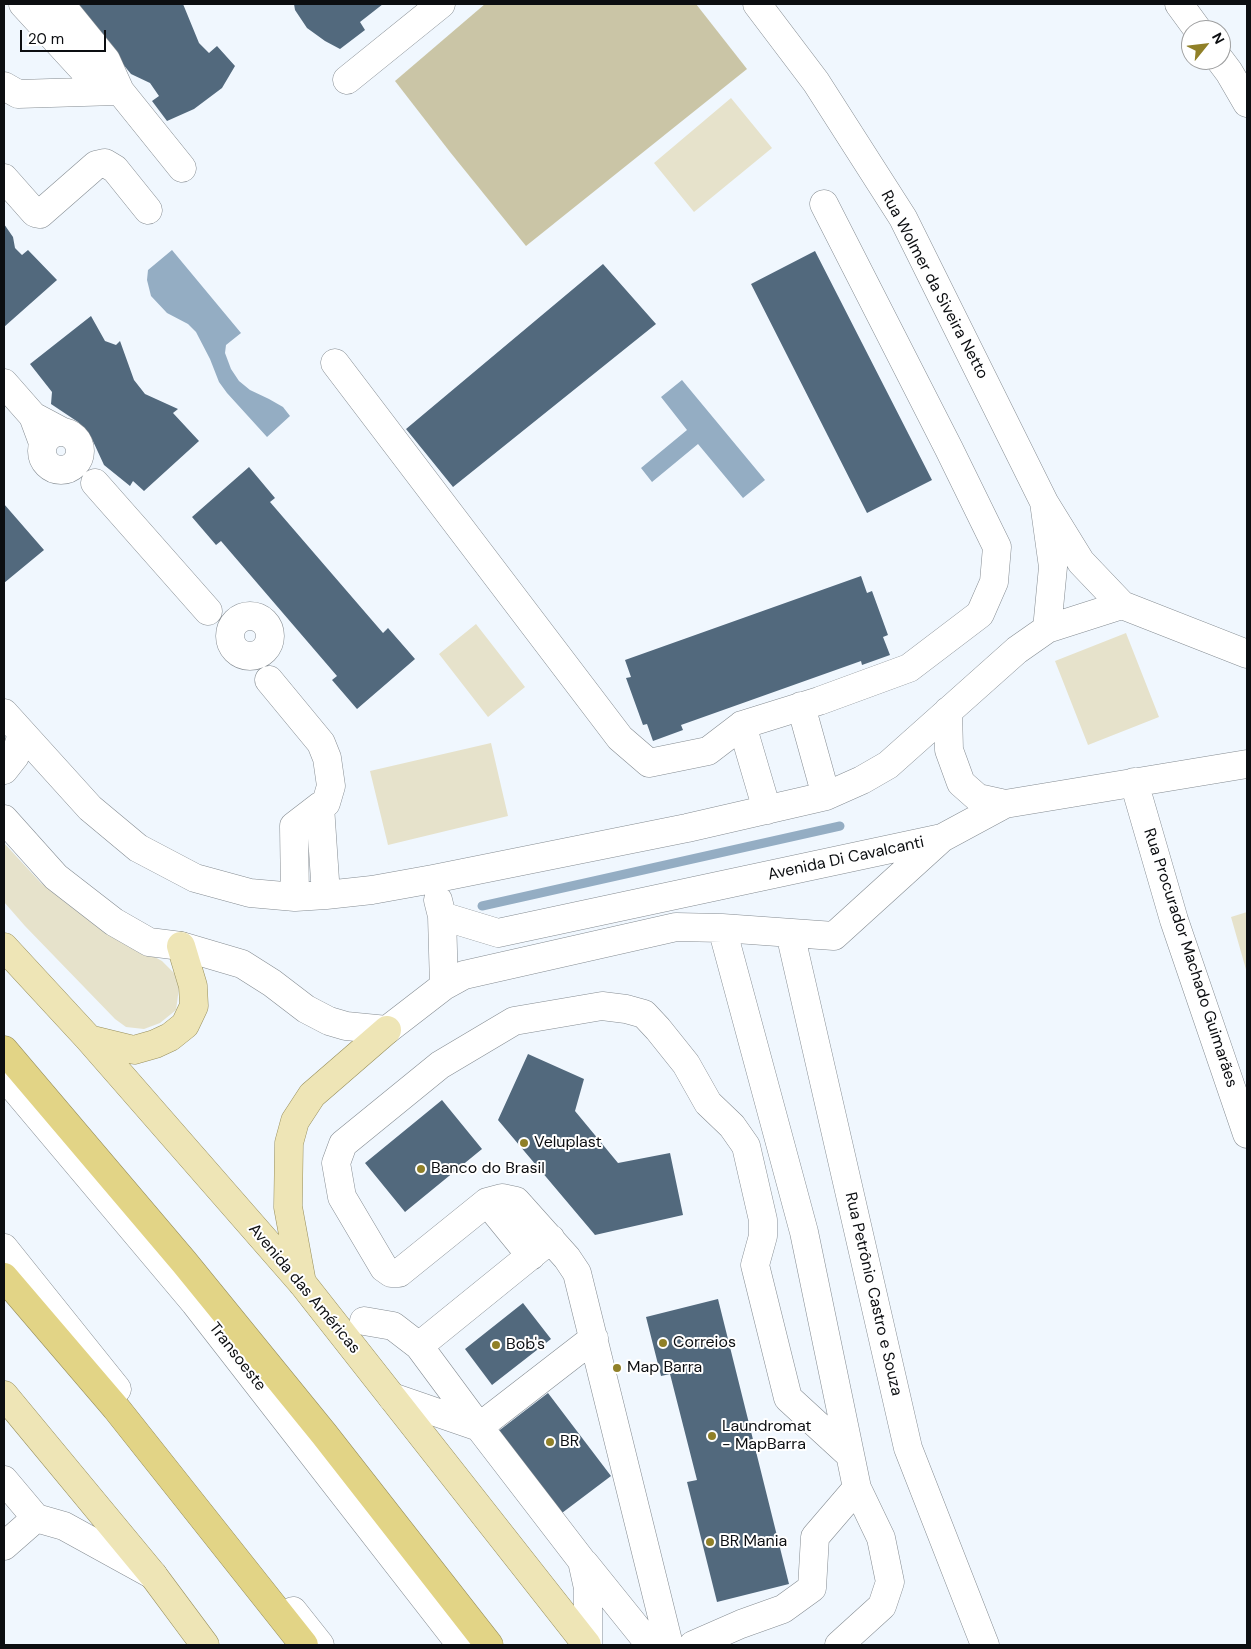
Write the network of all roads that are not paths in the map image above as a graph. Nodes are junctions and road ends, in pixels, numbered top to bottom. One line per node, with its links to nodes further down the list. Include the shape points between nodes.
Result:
1 (441, 4): 7 (street)
2 (757, 4): 17 (street, Rua Wolmer da Siveira Netto, via 816,82 903,218)
3 (1179, 4): 5 (street)
4 (25, 6): 9 (street, via 90,77)
5 (1191, 20)
6 (1226, 70): 10 (street)
7 (347, 80)
8 (4, 86): 9 (street, via 18,94)
9 (120, 91): 11 (street)
10 (1247, 103)
11 (182, 168)
12 (4, 178): 14 (street, via 35,213 40,214 96,165 105,163 114,169)
13 (824, 204): 26 (street, via 997,547 994,582 980,614 909,668)
14 (148, 210)
15 (335, 363): 29 (street, via 620,738 649,763 708,751)
16 (4, 383): 19 (street)
17 (1044, 502): 18 (street, via 1081,562); 21 (street, via 1054,566)
18 (1122, 605): 21 (street); 24 (street)
19 (208, 611): 20 (street); 23 (street)
20 (248, 616): 22 (street, via 266,625); 23 (street, via 236,621 232,627 230,633)
21 (1047, 630): 27 (street, via 1017,650)
22 (268, 643): 23 (street, via 261,653 249,657); 25 (street)
23 (236, 648): 25 (street)
24 (1247, 654)
25 (269, 680): 36 (street, via 321,743 331,786 326,803)
26 (801, 706): 29 (street); 34 (street)
27 (948, 711): 34 (street, via 888,765); 35 (street, via 949,750 961,783 978,798)
28 (4, 713): 30 (street)
29 (742, 725): 37 (street)
30 (22, 734): 32 (street, via 15,756); 42 (street, via 90,808 138,848 195,878 250,893)
31 (1247, 764): 33 (street, Avenida Di Cavalcanti)
32 (4, 770)
33 (1134, 782): 35 (street, Avenida Di Cavalcanti); 53 (street, Rua Procurador Machado Guimarães, via 1174,920)
34 (831, 794): 37 (street)
35 (1005, 804): 39 (street, Avenida Di Cavalcanti)
36 (320, 806): 41 (street); 42 (street, via 294,826)
37 (767, 810): 40 (street)
38 (4, 819): 46 (street, via 56,877 114,922 149,942)
39 (942, 838): 43 (street, Avenida Di Cavalcanti, via 498,933); 45 (street, via 834,936)
40 (433, 879): 41 (street); 43 (street)
41 (326, 895): 42 (street)
42 (295, 896)
43 (442, 916): 48 (street)
44 (722, 928): 45 (street); 48 (street, via 676,927 464,975); 64 (street, via 804,1232)
45 (790, 933): 81 (street, Rua Petrônio Castro e Souza, via 908,1448)
46 (181, 946): 49 (street, via 242,964 306,1009 329,1021); 50 (main road, via 193,986 194,1006 185,1025 162,1041 134,1050)
47 (4, 947): 50 (main road, Avenida das Américas)
48 (444, 986): 49 (street)
49 (387, 1030): 57 (main road, via 312,1095 295,1121 289,1143 288,1207)
50 (88, 1039): 57 (main road, Avenida das Américas)
51 (4, 1050): 75 (highway, via 312,1419)
52 (4, 1076): 74 (street, Transoeste, via 195,1304)
53 (1247, 1134)
54 (4, 1248): 73 (street)
55 (541, 1248): 59 (street, via 567,1258 577,1273); 60 (street); 64 (street, via 516,1201 502,1198 487,1202 399,1273 391,1273 384,1268 342,1197 336,1163 343,1144 440,1065 514,1021 602,1006 644,1014 686,1064 708,1103 732,1126 746,1146 763,1220 763,1236 755,1265 788,1398)
56 (4, 1277): 72 (highway, via 116,1408)
57 (303, 1284): 62 (main road, Avenida das Américas)
58 (364, 1321): 60 (street, via 393,1326)
59 (594, 1338): 63 (street); 78 (street)
60 (419, 1346): 63 (street)
61 (4, 1395): 70 (main road)
62 (392, 1397): 63 (street); 76 (main road, Avenida das Américas)
63 (479, 1427): 69 (street)
64 (849, 1454): 66 (street)
65 (4, 1480): 67 (street)
66 (857, 1488): 79 (street, via 815,1537 812,1588 783,1609); 80 (street, via 881,1538 890,1582 882,1606)
67 (36, 1518): 68 (street); 70 (street, via 64,1526)
68 (4, 1546)
69 (582, 1561): 76 (street, via 588,1588); 77 (street, via 643,1636)
70 (152, 1576): 71 (main road)
71 (205, 1645)
72 (304, 1645)
73 (320, 1645)
74 (461, 1645)
75 (489, 1645)
76 (587, 1645)
77 (655, 1645)
78 (669, 1645)
79 (695, 1645)
80 (839, 1645)
81 (985, 1645)

